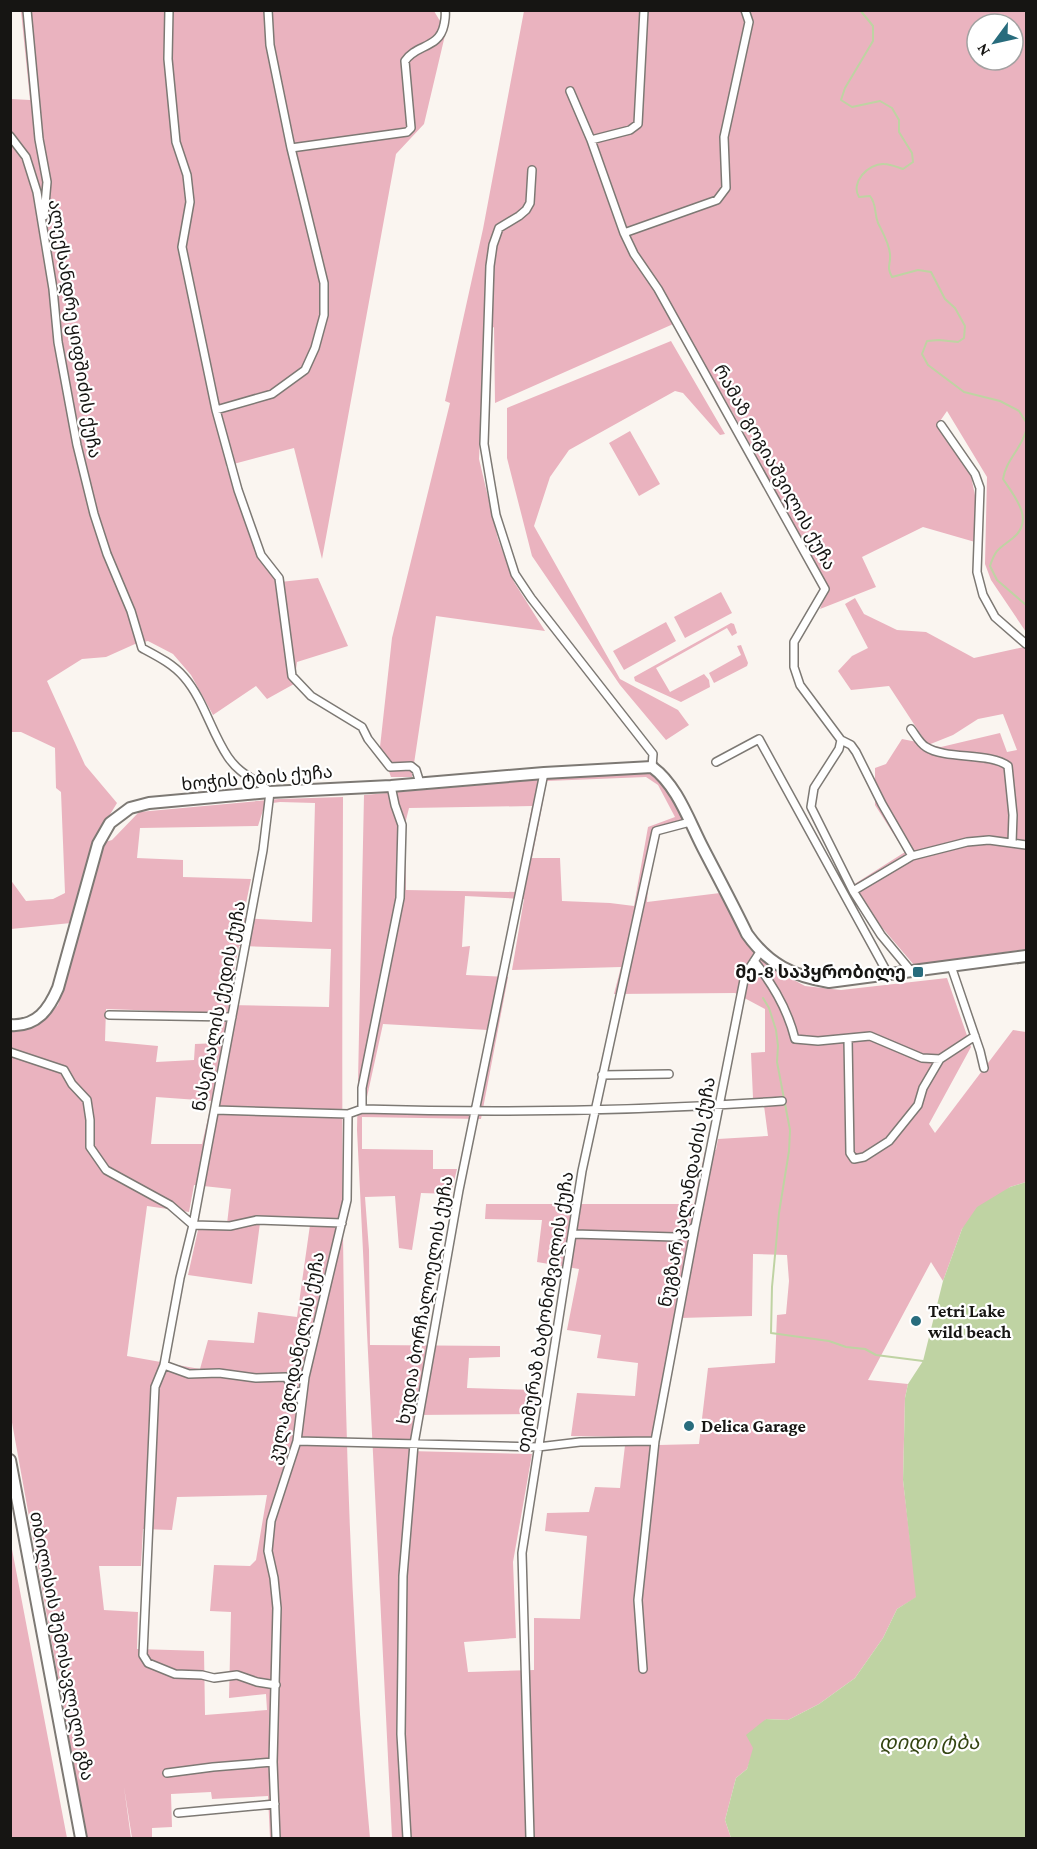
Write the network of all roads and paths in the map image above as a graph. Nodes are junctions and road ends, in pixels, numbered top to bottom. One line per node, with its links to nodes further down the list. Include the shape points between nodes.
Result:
1 (27, 10): 12 (street, via 47,182)
2 (169, 10): 14 (street, via 168,59 176,142 187,175 190,202 182,247)
3 (268, 10): 10 (street, via 270,45)
4 (644, 10): 9 (street, via 638,124 630,130)
5 (745, 10): 13 (street, via 748,22 724,137 726,188 717,200)
6 (446, 12): 10 (street, via 438,39 405,61 411,128 407,132)
7 (570, 91): 9 (street, რამაზ გოგიაშვილის ქუჩა)
8 (10, 136): 12 (street, ალექსანდრე ყიფშიძის ქუჩა, via 26,157)
9 (591, 140): 13 (street, რამაზ გოგიაშვილის ქუჩა)
10 (291, 148): 14 (street, via 324,283 324,315 315,348 305,370 273,394)
11 (532, 170): 20 (street, via 530,203 499,228 490,266 484,444 496,515 515,574 653,754)
12 (43, 228): 24 (street, ალექსანდრე ყიფშიძის ქუჩა, via 77,446 94,514 142,648 184,676 228,757 237,769)
13 (624, 233): 18 (street, რამაზ გოგიაშვილის ქუჩა, via 825,589 795,642 794,667 800,685)
14 (216, 410): 22 (street, via 261,555 279,578 292,676 311,696 362,727 390,767 411,766 416,770)
15 (941, 425): 16 (street, via 975,474 980,488 977,572 983,595 995,617)
16 (1026, 644)
17 (911, 729): 26 (street, via 925,747 1008,766)
18 (841, 740): 28 (street, via 856,752); 29 (street, via 814,788 811,807)
19 (716, 762): 34 (street, via 759,739)
20 (652, 767): 21 (main road, ხოჭის ტბის ქუჩა); 25 (main road, via 666,780)
21 (544, 773): 22 (main road, ხოჭის ტბის ქუჩა); 50 (street, ხუდია ბორჩალოელის ქუჩა)
22 (420, 783): 23 (main road, ხოჭის ტბის ქუჩა)
23 (391, 786): 24 (main road, ხოჭის ტბის ქუჩა); 48 (street, via 402,825 400,898 362,1088)
24 (270, 792): 36 (street, ნასერალის ქედის ქუჩა); 37 (main road, ხოჭის ტბის ქუჩა, via 149,803 130,808 110,823 98,844 51,1006 35,1020)
25 (690, 822): 30 (main road); 44 (street, თეიმურაზ ბატონიშვილის ქუჩა, via 656,831)
26 (1012, 843): 27 (street); 28 (street, via 967,842)
27 (1026, 845)
28 (912, 856): 29 (street)
29 (853, 891): 33 (street, via 881,935)
30 (757, 956): 34 (main road, via 803,977 830,982); 39 (street, via 795,1039); 46 (street, ნუგზარ კალანდაძის ქუჩა, via 745,975)
31 (1026, 956): 32 (main road)
32 (951, 966): 33 (main road); 38 (street)
33 (911, 971): 34 (main road)
34 (888, 974)
35 (109, 1016): 36 (street)
36 (232, 1017): 49 (street, ნასერალის ქედის ქუჩა)
37 (10, 1025)
38 (975, 1036): 41 (street); 42 (street)
39 (848, 1039): 41 (street, via 870,1036 922,1058); 41 (street, via 850,1153 854,1159 889,1141 918,1105)
40 (10, 1052): 53 (street, via 64,1070 87,1100 90,1148 106,1170 170,1205)
41 (940, 1059)
42 (984, 1068)
43 (669, 1074): 44 (street)
44 (602, 1075): 47 (street, თეიმურაზ ბატონიშვილის ქუჩა)
45 (782, 1101): 46 (street)
46 (718, 1105): 47 (street); 54 (street, ნუგზარ კალანდაძის ქუჩა)
47 (595, 1108): 50 (street); 55 (street, თეიმურაზ ბატონიშვილის ქუჩა)
48 (362, 1109): 50 (street); 51 (street)
49 (215, 1110): 51 (street); 53 (street, ნასერალის ქედის ქუჩა)
50 (476, 1112): 60 (street, ხუდია ბორჩალოელის ქუჩა)
51 (348, 1114): 52 (street, კულა გლდანელის ქუჩა, via 347,1200)
52 (342, 1223): 53 (street, via 257,1220 230,1226); 57 (street, კულა გლდანელის ქუჩა)
53 (193, 1225): 56 (street, ნასერალის ქედის ქუჩა)
54 (694, 1227): 55 (street, via 675,1237); 59 (street, ნუგზარ კალანდაძის ქუჩა)
55 (574, 1234): 61 (street, თეიმურაზ ბატონიშვილის ქუჩა)
56 (164, 1365): 57 (street, via 189,1374 286,1377); 64 (street, ნასერალის ქედის ქუჩა, via 154,1396 143,1655 148,1663 175,1674 214,1678 237,1675)
57 (301, 1401): 58 (street, კულა გლდანელის ქუჩა)
58 (297, 1441): 60 (street); 64 (street, კულა გლდანელის ქუჩა, via 272,1521 268,1551 277,1608)
59 (655, 1441): 61 (street); 63 (street, ნუგზარ კალანდაძის ქუჩა, via 638,1600)
60 (414, 1444): 61 (street); 71 (street, ხუდია ბორჩალოელის ქუჩა, via 403,1576 401,1734)
61 (538, 1447): 72 (street, თეიმურაზ ბატონიშვილის ქუჩა, via 522,1553)
62 (10, 1460): 69 (main road, თბილისის შემოსავლელი გზა)
63 (643, 1669)
64 (276, 1685): 65 (street, კულა გლდანელის ქუჩა)
65 (273, 1762): 66 (street); 67 (street, კულა გლდანელის ქუჩა)
66 (167, 1773)
67 (274, 1804): 68 (street); 70 (street, კულა გლდანელის ქუჩა)
68 (178, 1813)
69 (81, 1839)
70 (276, 1839)
71 (407, 1839)
72 (530, 1839)

